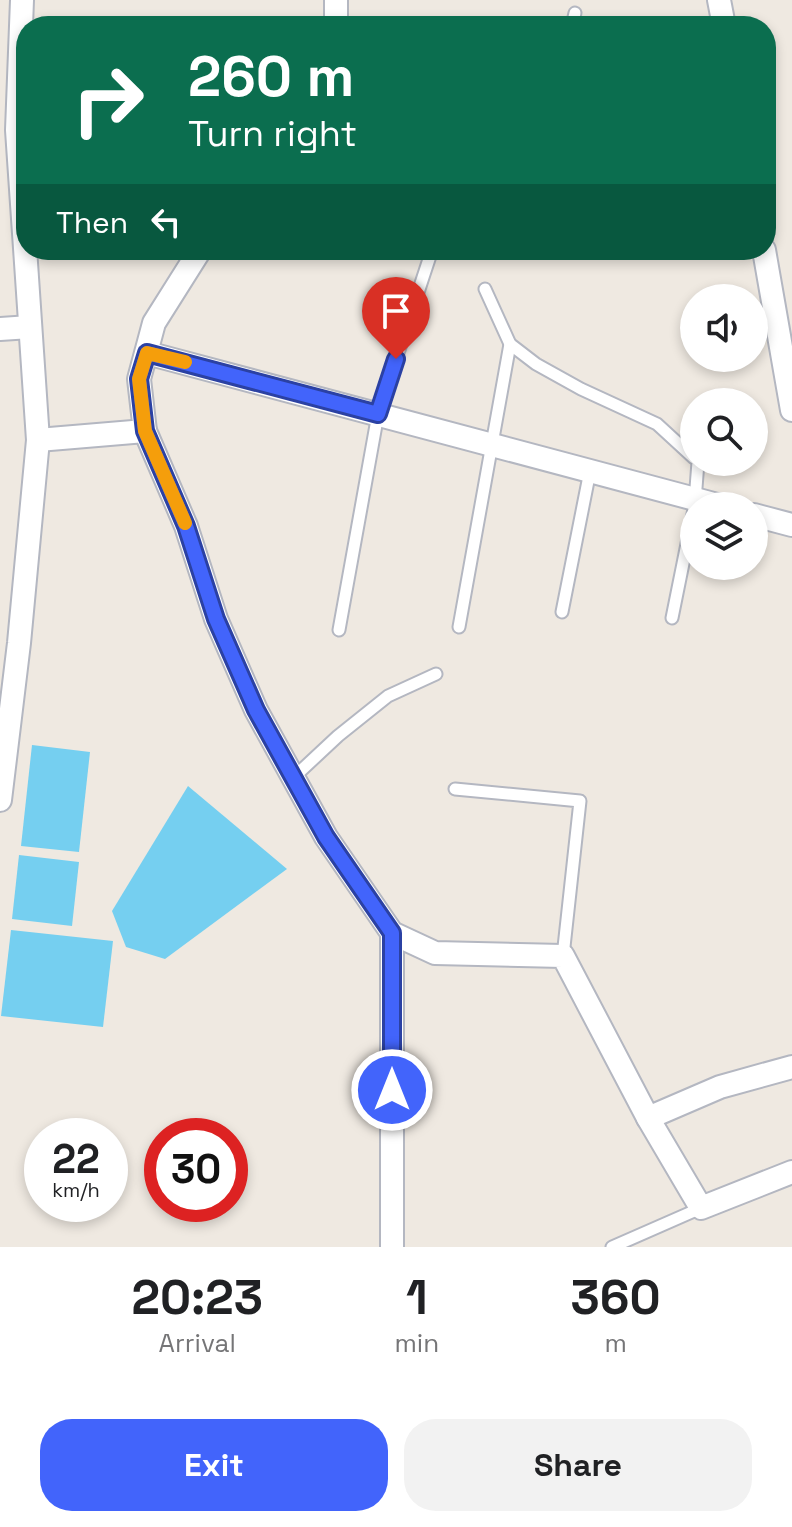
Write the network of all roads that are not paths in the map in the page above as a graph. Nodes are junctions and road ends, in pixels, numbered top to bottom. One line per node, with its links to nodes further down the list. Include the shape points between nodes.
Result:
1 (16, 144): 2 (street)
2 (11, 217): 3 (street)
3 (16, 246)
4 (18, 260): 9 (street)
5 (194, 260): 12 (street, via 154,323)
6 (429, 260): 14 (lane)
7 (766, 260): 13 (street)
8 (485, 289): 11 (lane)
9 (30, 327): 10 (street); 16 (street)
10 (0, 329)
11 (510, 344): 17 (lane); 18 (lane, via 581,389 657,424)
12 (147, 353): 14 (street); 15 (street, via 139,379)
13 (792, 410)
14 (378, 414): 17 (street); 27 (lane)
15 (145, 431): 16 (street); 29 (street, via 186,526 216,619)
16 (38, 440): 31 (street)
17 (492, 444): 19 (street); 26 (lane)
18 (680, 445)
19 (590, 471): 20 (street); 24 (lane)
20 (680, 500)
21 (768, 519): 22 (street)
22 (792, 525)
23 (680, 579): 25 (lane)
24 (562, 612)
25 (672, 618)
26 (459, 627)
27 (339, 630)
28 (436, 674): 29 (lane, via 388,696)
29 (293, 778): 32 (street)
30 (455, 789): 33 (lane, via 580,801)
31 (0, 800)
32 (392, 933): 33 (street, via 435,953); 38 (street)
33 (563, 956): 35 (street)
34 (792, 1067): 35 (street, via 720,1087)
35 (648, 1118): 37 (street)
36 (792, 1172): 37 (street)
37 (701, 1208): 39 (lane)
38 (392, 1247)
39 (612, 1247)

